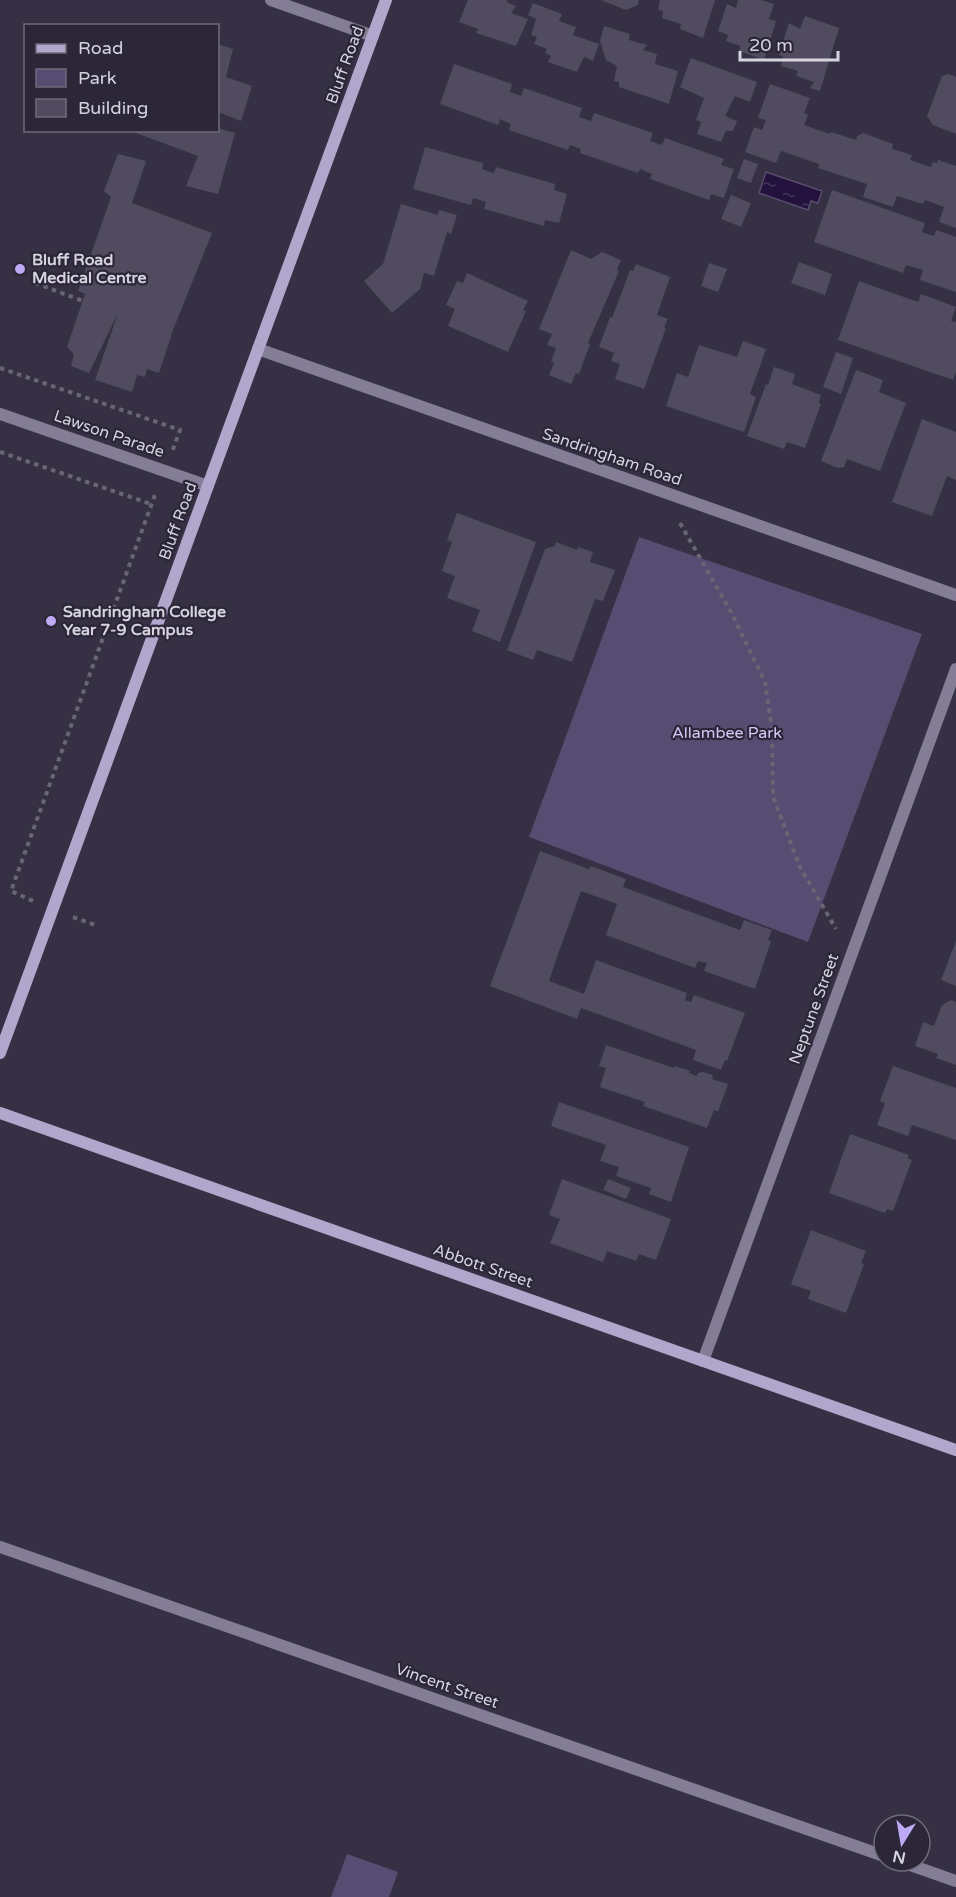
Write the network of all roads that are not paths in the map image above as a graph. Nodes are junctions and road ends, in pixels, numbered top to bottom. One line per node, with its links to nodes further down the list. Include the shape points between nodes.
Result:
1 (271, 0): 3 (street)
2 (386, 0): 3 (main road, Bluff Road)
3 (374, 36): 4 (main road, Bluff Road)
4 (258, 350): 6 (main road, Bluff Road); 7 (street, Sandringham Road)
5 (0, 414): 6 (street, Lawson Parade)
6 (208, 486): 9 (main road, Bluff Road)
7 (956, 595)
8 (956, 669): 11 (street, Neptune Street)
9 (0, 1053)
10 (0, 1113): 11 (main road, Abbott Street)
11 (703, 1361): 12 (main road, Abbott Street)
12 (956, 1450)
13 (0, 1547): 14 (street, Vincent Street)
14 (872, 1852)
15 (932, 1873): 16 (street)
16 (956, 1881)

